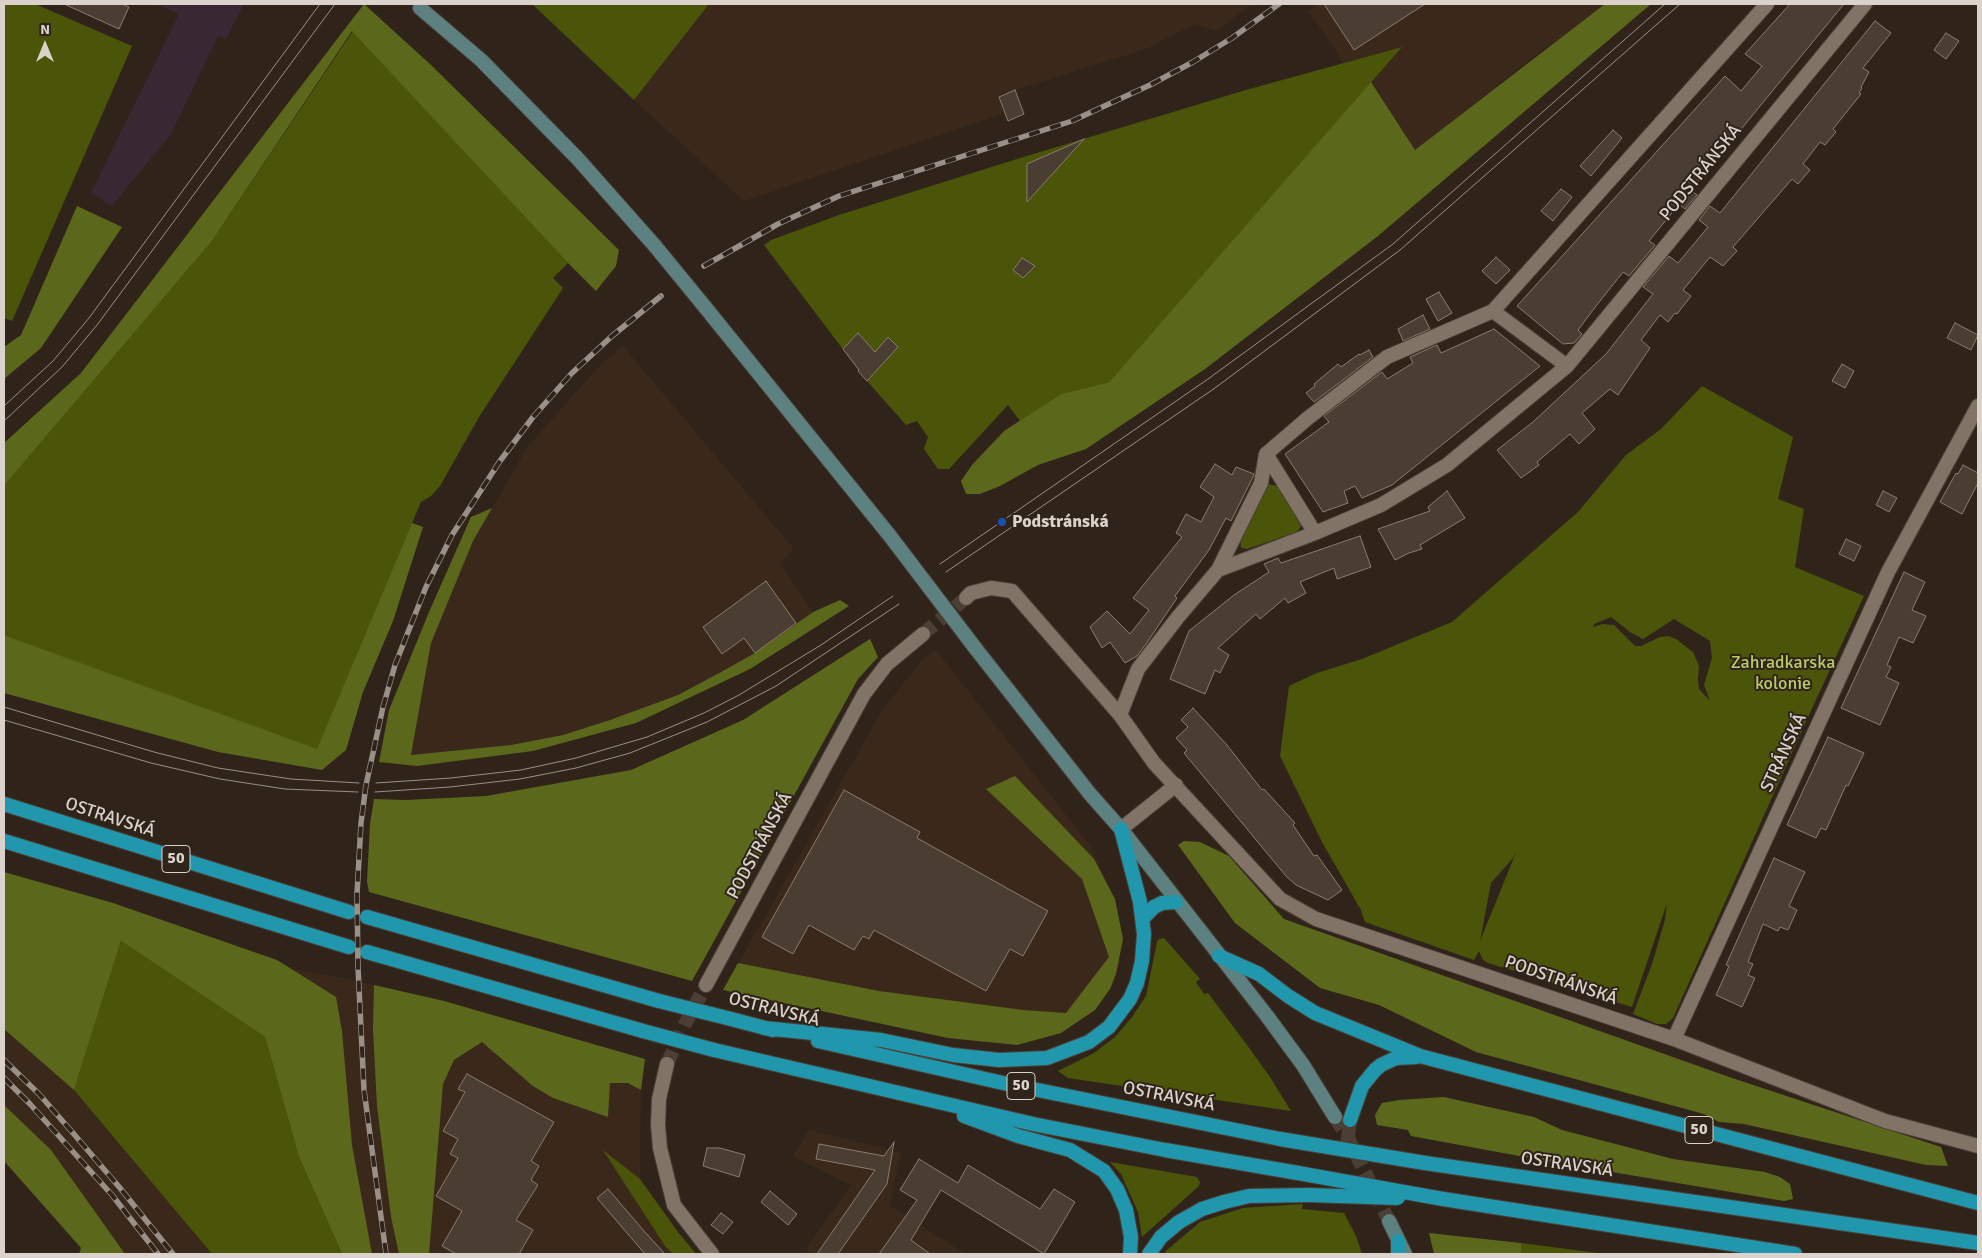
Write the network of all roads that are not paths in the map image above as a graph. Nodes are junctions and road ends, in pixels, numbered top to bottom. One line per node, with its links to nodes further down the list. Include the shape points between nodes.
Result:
1 (1767, 4): 4 (street)
2 (1865, 4): 5 (street, PODSTRÁNSKÁ)
3 (421, 5): 15 (main road, bridge, via 578,158 655,246)
4 (1493, 311): 5 (street); 7 (street, via 1387,357)
5 (1567, 366): 8 (street, PODSTRÁNSKÁ, via 1447,465 1381,505)
6 (1978, 406): 26 (street, STRÁNSKÁ, via 1884,581)
7 (1266, 454): 8 (street); 9 (street, PODSTRÁNSKÁ, via 1260,483)
8 (1315, 533): 9 (street, PODSTRÁNSKÁ)
9 (1218, 570): 12 (street, PODSTRÁNSKÁ, via 1138,669)
10 (966, 598): 12 (street, PODSTRÁNSKÁ, via 971,593 991,588 1012,592)
11 (924, 634): 24 (street, PODSTRÁNSKÁ, via 887,664 864,694)
12 (1120, 715): 13 (street, PODSTRÁNSKÁ, via 1154,763)
13 (1176, 785): 15 (street); 26 (street, PODSTRÁNSKÁ, via 1280,899 1316,919)
14 (4, 804): 18 (highway, OSTRAVSKÁ / 50)
15 (1121, 829): 17 (main road); 20 (highway, 50)
16 (4, 842): 21 (highway, 50)
17 (1176, 902): 20 (highway, via 1162,903); 23 (main road)
18 (349, 912)
19 (366, 917): 25 (highway, OSTRAVSKÁ / 50, bridge)
20 (1142, 919): 25 (highway, 50, via 1142,961 1130,999 1100,1035 1062,1054 1029,1060 986,1059 881,1040)
21 (349, 947)
22 (367, 952): 29 (highway, 50, bridge, via 714,1050)
23 (1219, 956): 27 (highway, 50, via 1259,974 1315,1013); 30 (main road, via 1303,1065)
24 (706, 985)
25 (764, 1028): 36 (highway, OSTRAVSKÁ / 50, bridge, via 1003,1083 1280,1139 1425,1164)
26 (1674, 1039): 32 (street, PODSTRÁNSKÁ, via 1885,1121)
27 (1420, 1056): 31 (highway, 50, via 1396,1058 1380,1065 1362,1086); 34 (highway, 50)
28 (666, 1064): 38 (street, via 658,1099 660,1148 674,1205)
29 (922, 1099): 33 (highway, 50, bridge, via 1165,1150); 39 (highway, 50, via 1018,1136 1070,1150 1092,1162 1112,1181 1123,1200 1128,1219)
30 (1336, 1117)
31 (1350, 1120)
32 (1978, 1146)
33 (1444, 1199): 40 (highway, 50, bridge, via 1249,1196 1202,1209 1178,1222); 41 (highway, 50)
34 (1978, 1203)
35 (1389, 1221): 37 (main road)
36 (1978, 1243)
37 (1401, 1251)
38 (712, 1254)
39 (1130, 1254)
40 (1149, 1254)
41 (1794, 1254)

